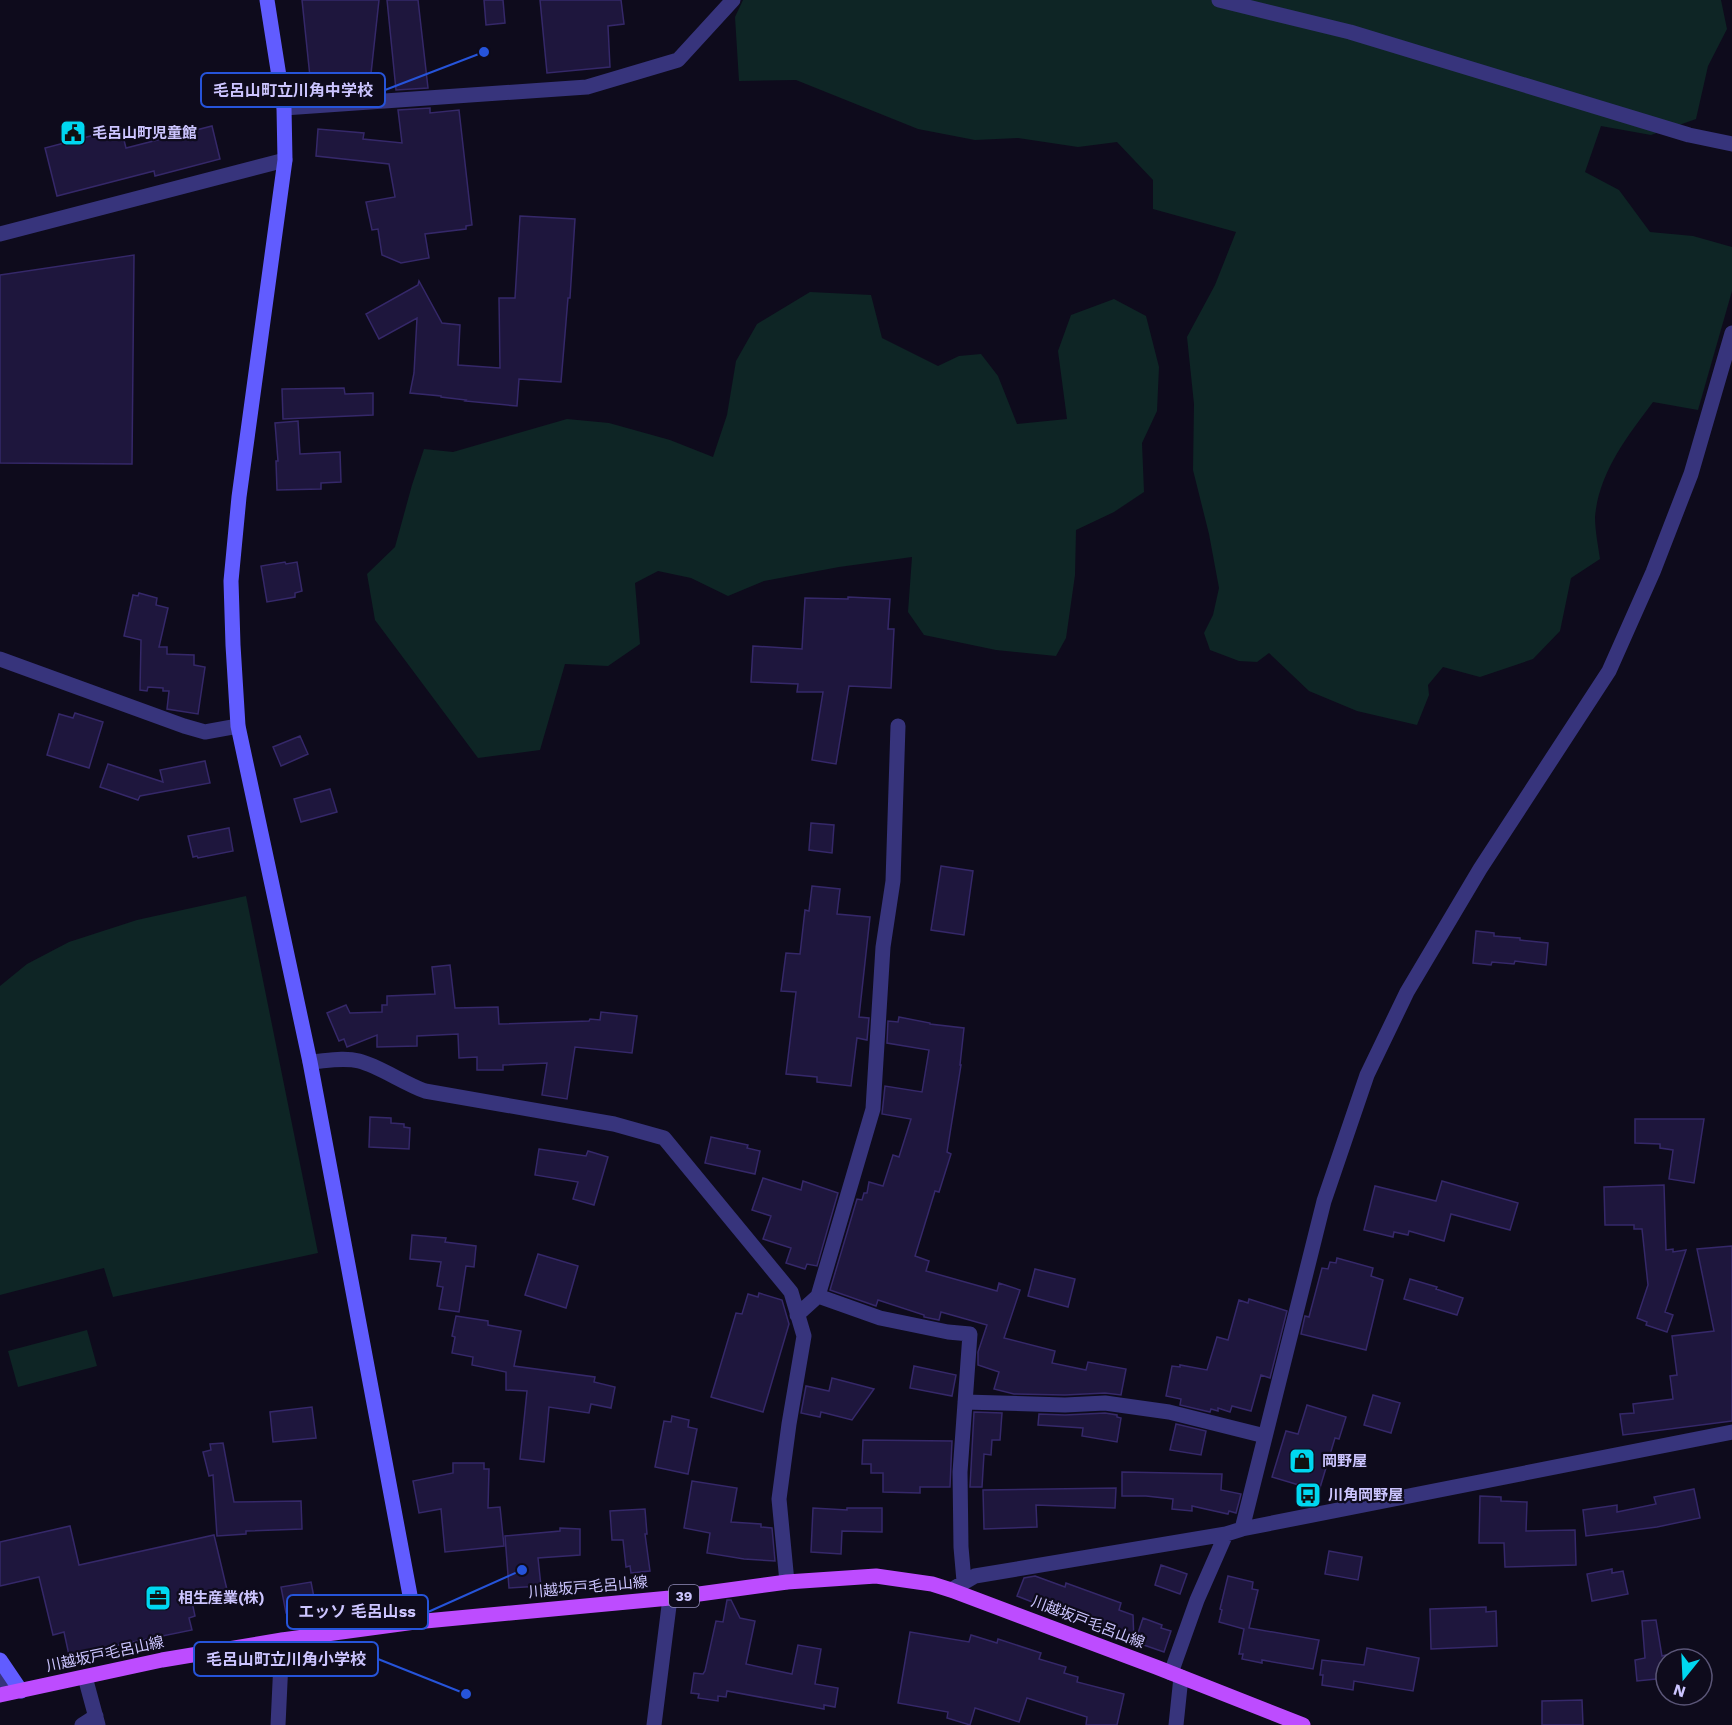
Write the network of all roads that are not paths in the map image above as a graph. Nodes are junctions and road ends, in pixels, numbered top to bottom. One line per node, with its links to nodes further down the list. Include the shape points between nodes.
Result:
1 (267, 0): 4 (street)
2 (733, 0): 4 (street, via 678,60 587,87)
3 (1220, 0): 5 (street, via 1350,32 1689,135)
4 (284, 108): 6 (street)
5 (1732, 144)
6 (285, 160): 7 (street); 10 (street, via 231,581)
7 (0, 234)
8 (1732, 333): 17 (street, via 1692,474 1609,671 1468,889 1407,992 1367,1075 1324,1202)
9 (0, 659): 10 (street, via 194,729 205,732)
10 (238, 726): 12 (street)
11 (898, 726): 13 (street, via 893,881 884,947 873,1109)
12 (310, 1062): 14 (street, via 361,1061 425,1091 614,1124 664,1138 791,1292); 23 (street)
13 (818, 1296): 14 (street); 15 (street, via 880,1318 970,1334)
14 (798, 1315): 20 (street, via 804,1336 779,1499)
15 (964, 1402): 17 (street, via 1105,1403 1169,1412); 21 (street)
16 (1732, 1432): 18 (street)
17 (1265, 1436): 18 (street)
18 (1242, 1529): 19 (street)
19 (1226, 1534): 21 (street, via 975,1576); 26 (street, via 1197,1600)
20 (787, 1582): 21 (main road, 川越坂戸毛呂山線 / 39, via 876,1576); 22 (main road, 川越坂戸毛呂山線 / 39)
21 (957, 1586): 26 (main road, 川越坂戸毛呂山線 / 39)
22 (670, 1598): 23 (main road, 川越坂戸毛呂山線 / 39); 34 (street)
23 (415, 1622): 24 (main road, 川越坂戸毛呂山線 / 39)
24 (282, 1640): 27 (main road, 川越坂戸毛呂山線 / 39); 33 (street)
25 (0, 1660): 29 (street)
26 (1176, 1675): 35 (street); 36 (main road, 川越坂戸毛呂山線 / 39)
27 (85, 1677): 29 (main road, 川越坂戸毛呂山線 / 39); 31 (street)
28 (0, 1678): 29 (street)
29 (21, 1691): 30 (main road, 川越坂戸毛呂山線 / 39)
30 (0, 1695)
31 (97, 1721): 32 (street)
32 (82, 1725)
33 (278, 1725)
34 (654, 1725)
35 (1176, 1725)
36 (1303, 1725)

